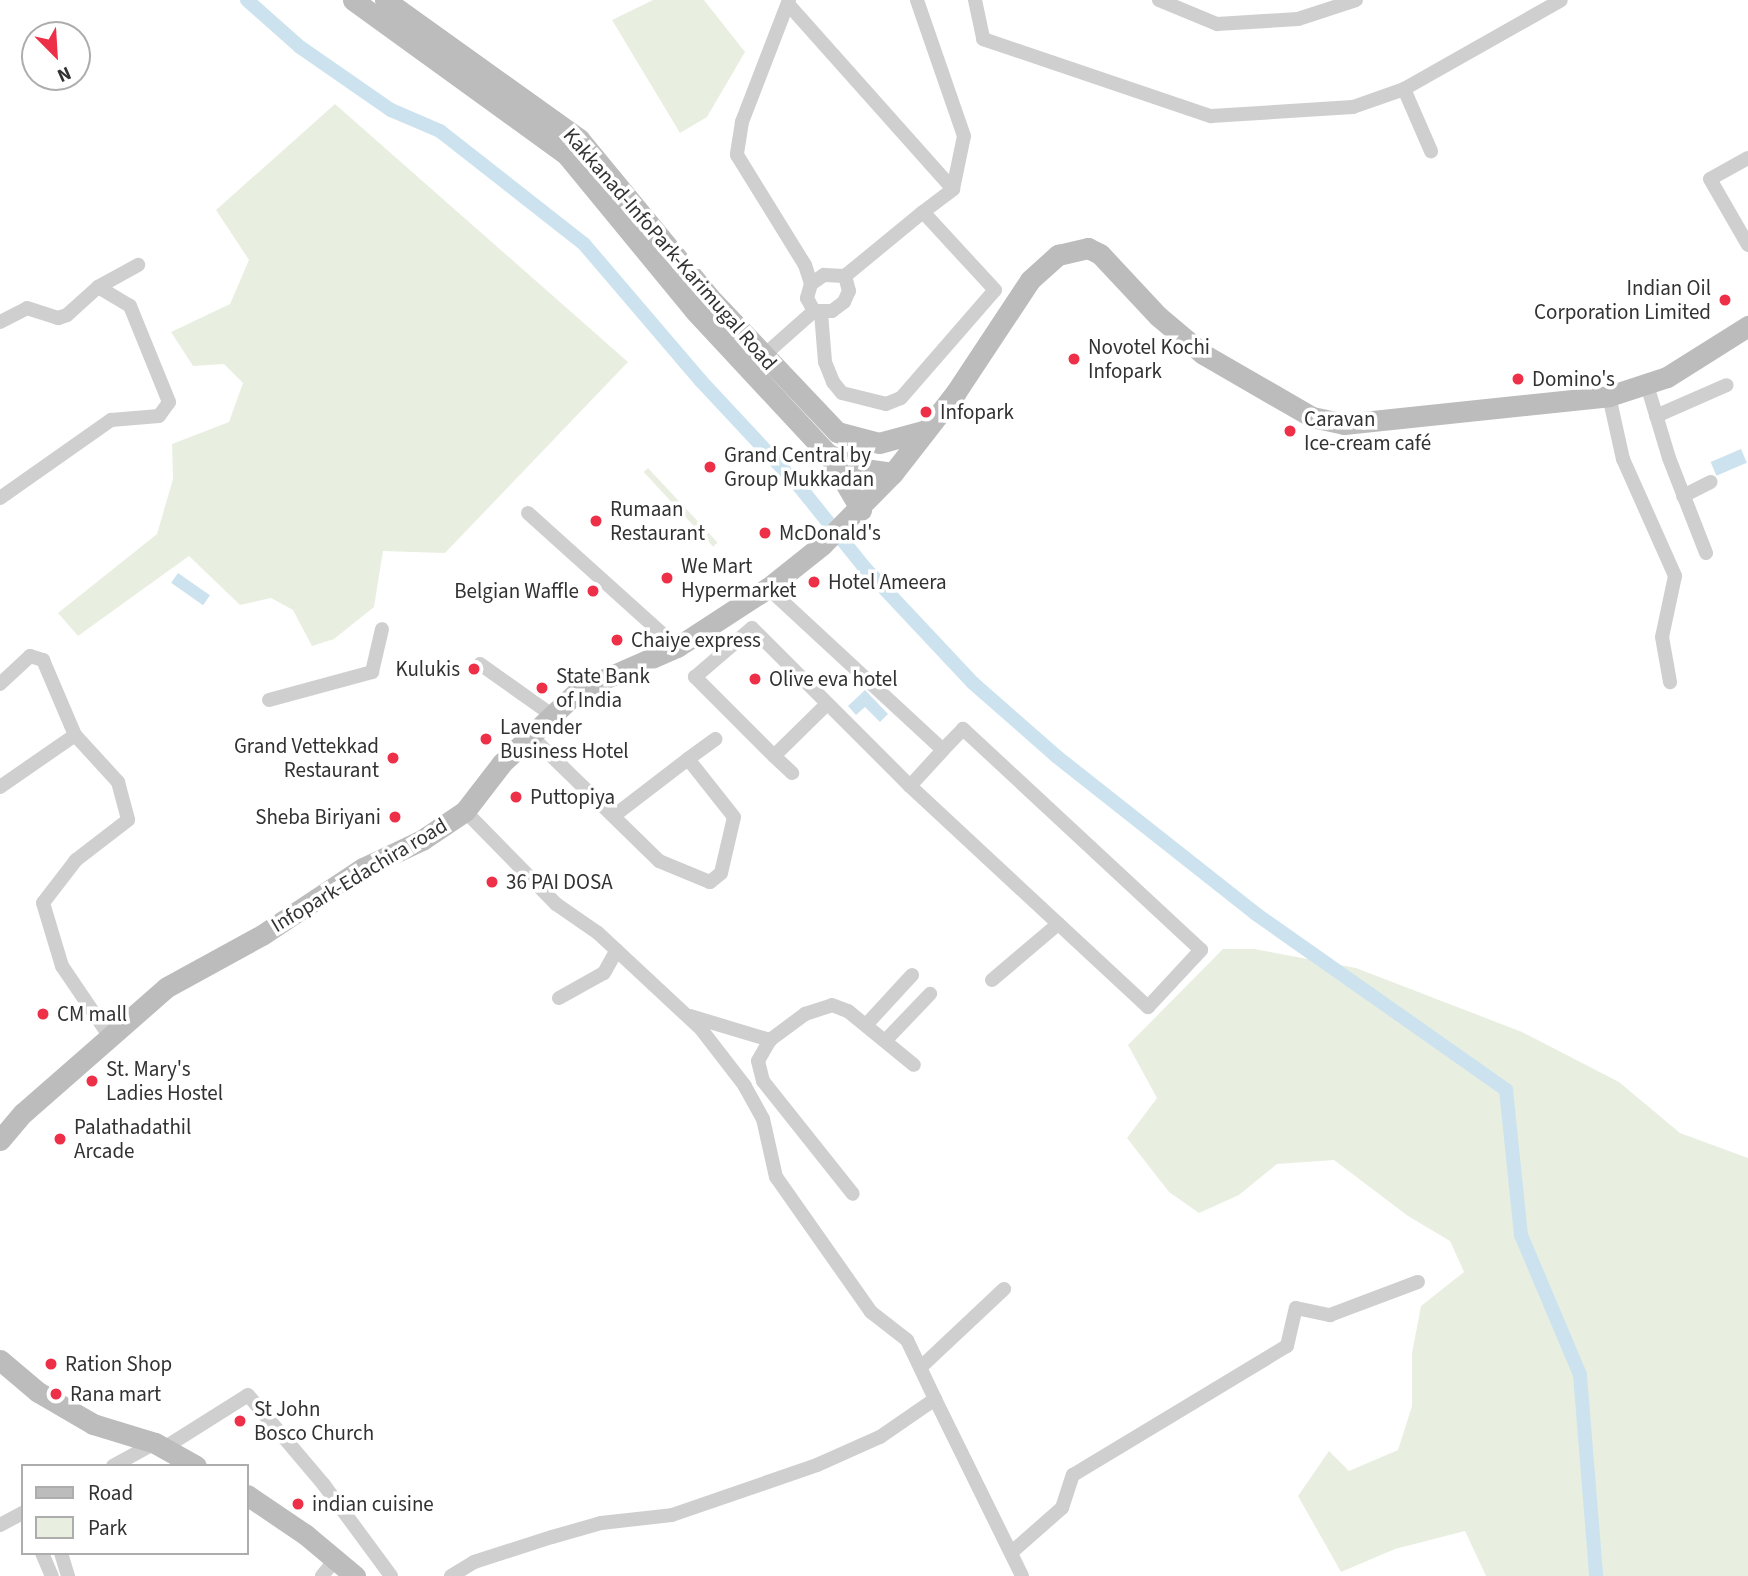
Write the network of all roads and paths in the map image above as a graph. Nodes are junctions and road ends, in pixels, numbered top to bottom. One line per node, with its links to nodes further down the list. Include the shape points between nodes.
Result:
1 (353, 0): 15 (main road, Kakkanad-InfoPark-Karimugal Road, via 546,137)
2 (385, 0): 15 (main road, Kakkanad-InfoPark-Karimugal Road, via 558,121 592,152)
3 (917, 0): 12 (street, via 964,136)
4 (975, 0): 9 (street, via 983,39 1211,116 1353,107)
5 (1159, 0): 6 (street, via 1217,24 1298,19)
6 (1356, 0)
7 (1561, 0): 9 (street)
8 (788, 2): 12 (street); 18 (street, via 742,121 737,155 788,233)
9 (1404, 89): 10 (street)
10 (1431, 150)
11 (1748, 158): 14 (street, via 1710,178)
12 (953, 189): 13 (street)
13 (923, 212): 17 (street); 20 (street, via 995,290 901,398 886,404 842,393 825,362)
14 (1748, 245)
15 (658, 249): 23 (main road, Kakkanad-InfoPark-Karimugal Road); 29 (main road, Kakkanad-InfoPark-Karimugal Road, via 695,312)
16 (138, 265): 19 (street)
17 (845, 276): 18 (street, via 824,275); 20 (street, via 849,291 844,302)
18 (811, 284): 20 (street, via 807,298)
19 (98, 287): 21 (street, via 67,315 58,318 27,308); 33 (street, via 130,306 169,402 159,416 111,420)
20 (818, 312): 23 (street)
21 (0, 322)
22 (1748, 326): 24 (main road)
23 (762, 357): 28 (main road, Kakkanad-InfoPark-Karimugal Road, via 837,432 879,443)
24 (1647, 385): 26 (main road); 27 (street)
25 (1727, 385): 27 (street)
26 (1609, 396): 28 (main road, via 1416,419 1344,424 1312,417 1203,354 1158,316 1100,254 1074,248 1036,272); 41 (street, via 1623,459 1675,576 1662,637)
27 (1656, 416): 32 (street)
28 (925, 430): 30 (main road)
29 (828, 454): 30 (main road, Kakkanad-InfoPark-Karimugal Road, via 857,468); 35 (main road)
30 (893, 473): 35 (main road, Infopark-Edachira road)
31 (1712, 482): 32 (street)
32 (1683, 496): 36 (street)
33 (0, 498)
34 (528, 513): 39 (street)
35 (858, 513): 37 (main road, Infopark-Edachira road)
36 (1706, 553)
37 (768, 587): 39 (main road, Infopark-Edachira road); 49 (street)
38 (382, 629): 43 (street, via 372,672)
39 (677, 647): 45 (main road, Infopark-Edachira road, via 579,690)
40 (480, 664): 45 (street)
41 (1670, 682)
42 (0, 684): 46 (street, via 30,656 43,660)
43 (270, 700)
44 (827, 704): 50 (street); 50 (street, via 752,628 695,677); 53 (street)
45 (552, 715): 47 (main road, Infopark-Edachira road)
46 (75, 735): 54 (street); 65 (street, via 118,782 128,820 76,860 43,903 62,966)
47 (531, 736): 55 (main road, Infopark-Edachira road, via 502,763); 56 (street)
48 (716, 739): 51 (street)
49 (943, 750): 53 (street); 57 (street, via 963,729 1201,950 1148,1007)
50 (774, 755): 52 (street)
51 (688, 759): 56 (street); 56 (street, via 734,817 721,873 710,882 659,861)
52 (792, 773)
53 (910, 786): 57 (street)
54 (0, 787)
55 (465, 811): 58 (street, via 556,904); 65 (main road, Infopark-Edachira road, via 422,841 363,868 167,987)
56 (615, 815)
57 (1058, 924): 60 (street)
58 (617, 950): 62 (street, via 604,973); 63 (street)
59 (912, 975): 64 (street)
60 (992, 980)
61 (930, 994): 67 (street)
62 (559, 998)
63 (689, 1016): 66 (street); 74 (street, via 745,1086 763,1119 776,1177 802,1208 854,1291 878,1319 907,1340)
64 (866, 1024): 66 (street, via 832,1005 805,1014); 67 (street)
65 (110, 1037): 69 (main road, Infopark-Edachira road, via 23,1113)
66 (770, 1040): 70 (street, via 758,1060 763,1081)
67 (886, 1040): 68 (street)
68 (914, 1065)
69 (0, 1140)
70 (853, 1194)
71 (1418, 1282): 82 (street, via 1331,1315 1296,1308 1287,1346 1073,1475 1062,1508)
72 (1004, 1289): 74 (street)
73 (0, 1360): 76 (main road, via 38,1392 93,1424)
74 (921, 1367): 75 (street)
75 (934, 1399): 82 (street); 90 (street, via 880,1437 817,1465 672,1515 601,1523 552,1537 474,1562)
76 (160, 1446): 77 (street); 78 (main road); 89 (street, via 248,1395 324,1485)
77 (118, 1464)
78 (192, 1464)
79 (248, 1496): 85 (main road)
80 (21, 1514): 81 (street)
81 (0, 1525)
82 (1013, 1551): 91 (street)
83 (43, 1555): 86 (street)
84 (62, 1555): 87 (street)
85 (328, 1568): 88 (main road)
86 (52, 1576)
87 (68, 1576)
88 (355, 1576)
89 (391, 1576)
90 (451, 1576)
91 (1022, 1576)

